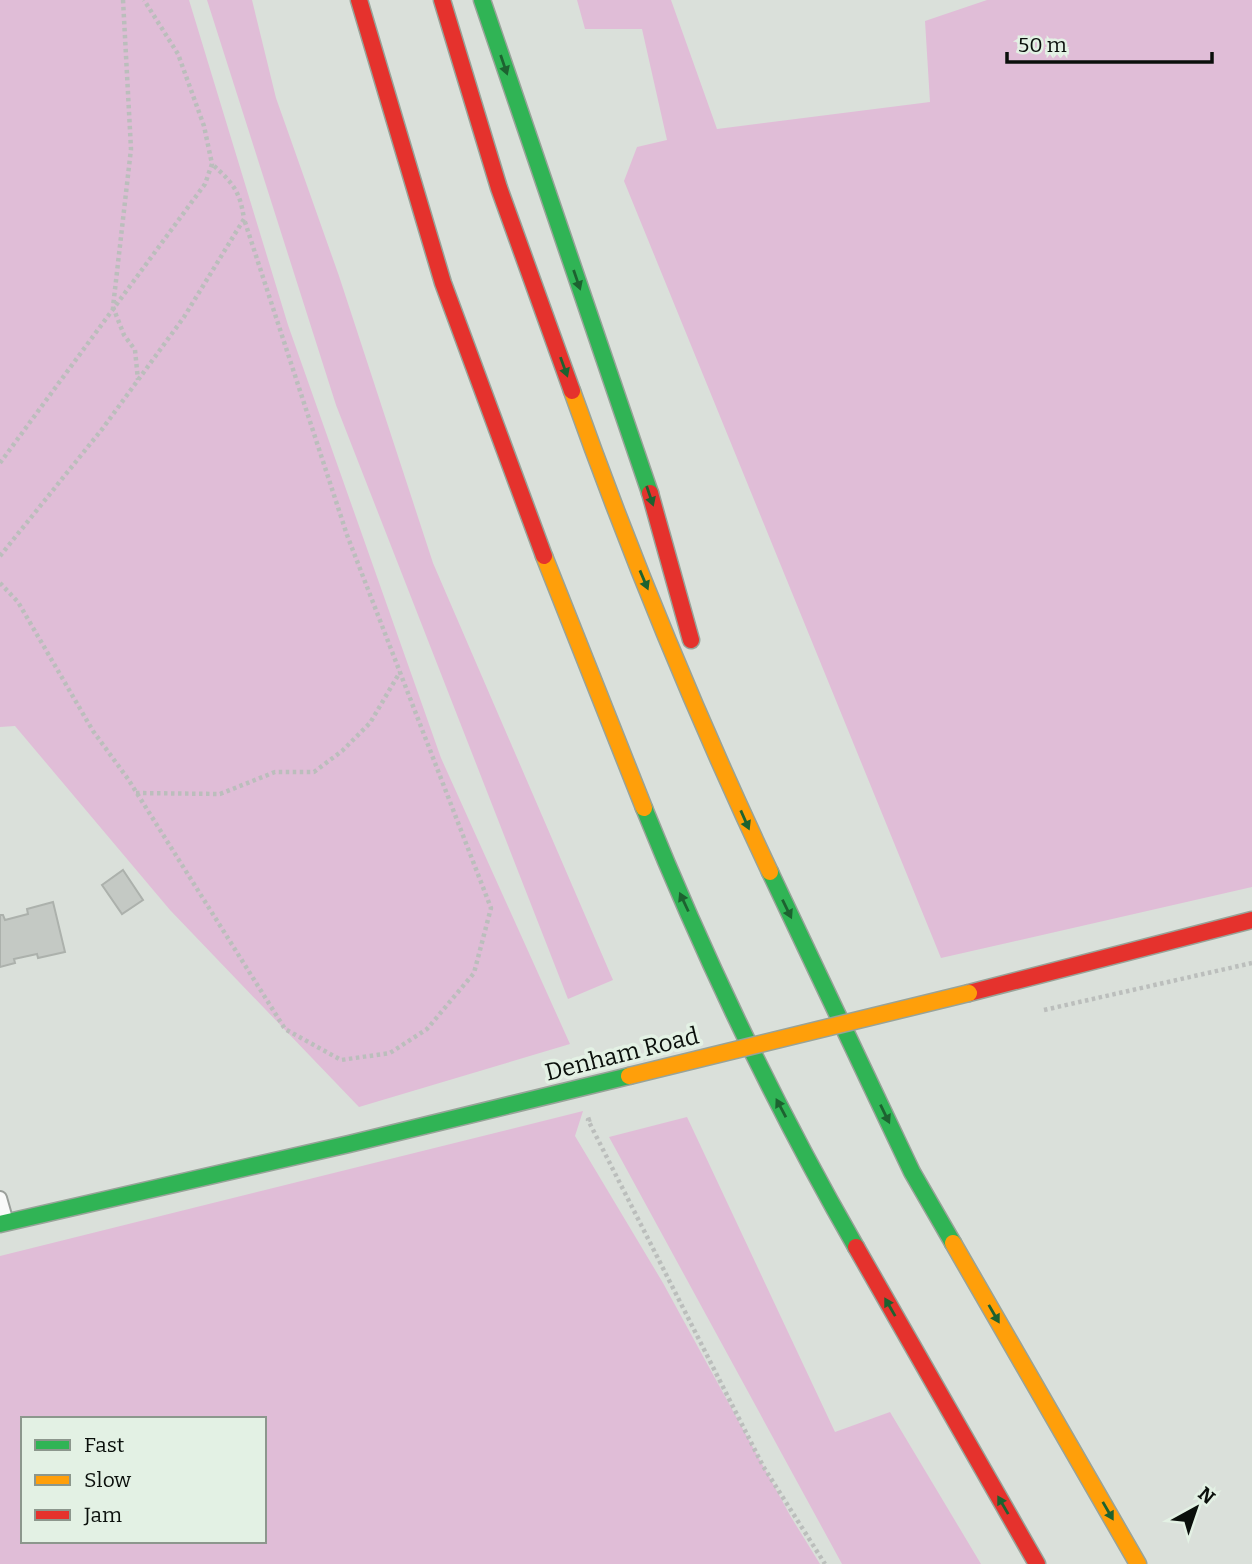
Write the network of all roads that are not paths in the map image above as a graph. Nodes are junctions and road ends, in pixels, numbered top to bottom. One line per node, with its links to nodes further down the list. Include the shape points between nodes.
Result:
1 (359, 0): 12 (main road, one-way to 1, via 831,1203 760,1068 672,877 537,538 443,283)
2 (442, 0): 5 (main road)
3 (458, 0): 5 (main road)
4 (482, 0): 6 (main road, one-way to 6, via 657,515)
5 (499, 188): 8 (main road, one-way to 8, via 620,522)
6 (696, 660)
7 (704, 686): 8 (main road)
8 (732, 792): 13 (main road, one-way to 13, via 912,1172)
9 (1252, 920): 11 (main road, Denham Road, bridge, via 629,1076)
10 (0, 1198): 11 (lane)
11 (4, 1223)
12 (1037, 1564)
13 (1138, 1564)

